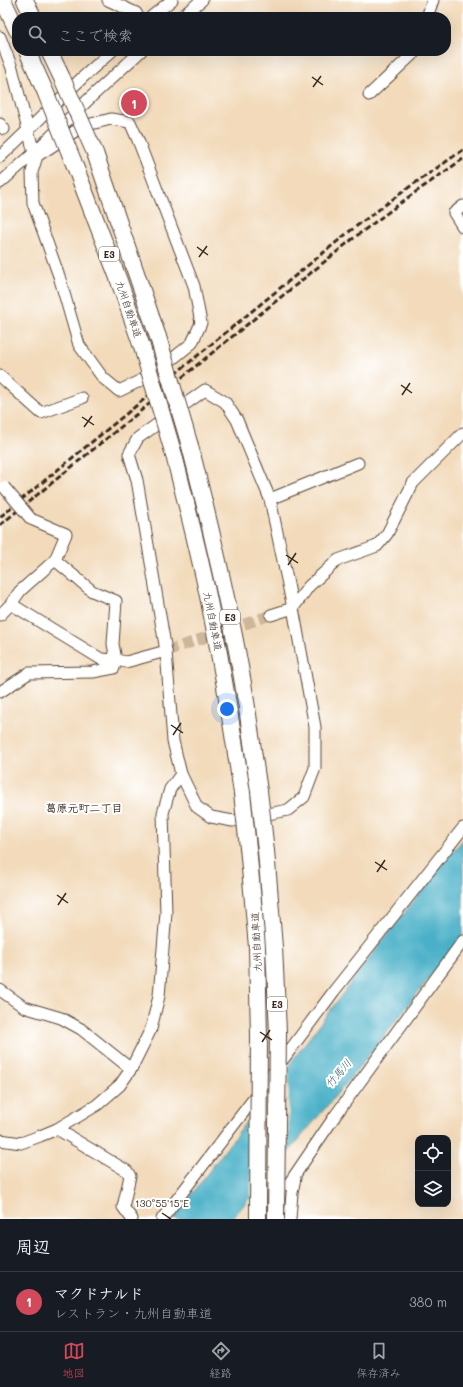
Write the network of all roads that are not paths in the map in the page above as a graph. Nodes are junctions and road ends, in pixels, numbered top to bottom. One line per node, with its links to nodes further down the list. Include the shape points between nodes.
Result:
1 (3, 0): 12 (highway)
2 (25, 0): 7 (highway)
3 (108, 0): 8 (street)
4 (172, 0): 9 (street)
5 (202, 0): 10 (street)
6 (433, 0): 11 (street)
7 (31, 12)
8 (134, 12)
9 (157, 12)
10 (188, 12)
11 (429, 12)
12 (12, 19)
13 (0, 37): 20 (street, via 12,68)
14 (29, 56): 51 (highway, 九州自動車道 / E3, bridge, via 73,161 142,347 174,455 211,610 242,793 257,947)
15 (51, 56): 52 (highway, 九州自動車道 / E3, bridge, via 95,154 158,337 190,446 228,606 245,694 259,791 274,947 278,1032)
16 (106, 56): 20 (street)
17 (136, 56): 21 (street, via 91,97)
18 (411, 56): 19 (street)
19 (369, 95)
20 (27, 132): 21 (street); 22 (street)
21 (36, 155): 21 (street, via 32,172 32,203 59,276 79,345 103,378 119,390 154,374 192,343 201,323 194,286 130,122 111,119 83,126); 23 (street)
22 (0, 157)
23 (0, 183)
24 (463, 206): 25 (street, via 454,214)
25 (463, 227)
26 (0, 376): 27 (street, via 41,413)
27 (82, 398)
28 (463, 433): 34 (street, via 413,482 387,534 377,546 338,560 309,586)
29 (358, 463): 31 (street)
30 (2, 487): 32 (street, bridge, via 31,519 66,534)
31 (270, 499): 34 (street); 37 (street, via 237,420 226,402 205,390 138,438 129,454 137,480)
32 (54, 560): 33 (street, via 20,591); 38 (street, via 92,591 116,601 113,644)
33 (11, 604): 35 (street); 38 (street, via 101,659)
34 (293, 608): 36 (street); 40 (street, via 315,727 315,768 304,797 288,810 233,821 211,817 197,808)
35 (0, 615)
36 (271, 615)
37 (166, 651): 38 (street, via 126,662); 40 (street, via 173,741)
38 (116, 660): 39 (street, via 114,668 93,672 29,673)
39 (0, 692)
40 (181, 774): 44 (street, via 170,790 163,813 166,913 159,996 151,1029)
41 (463, 828): 50 (street, via 334,991)
42 (463, 941): 47 (street, via 335,1116)
43 (0, 990): 44 (street, via 24,1006 61,1018 81,1029)
44 (131, 1069): 45 (street, via 120,1085 97,1105)
45 (57, 1129): 46 (street, via 21,1143); 49 (street, via 127,1171 130,1176 123,1207)
46 (0, 1140)
47 (295, 1176): 48 (street); 53 (street)
48 (288, 1185)
49 (132, 1219)
50 (162, 1219)
51 (258, 1219)
52 (276, 1219)
53 (290, 1219)

